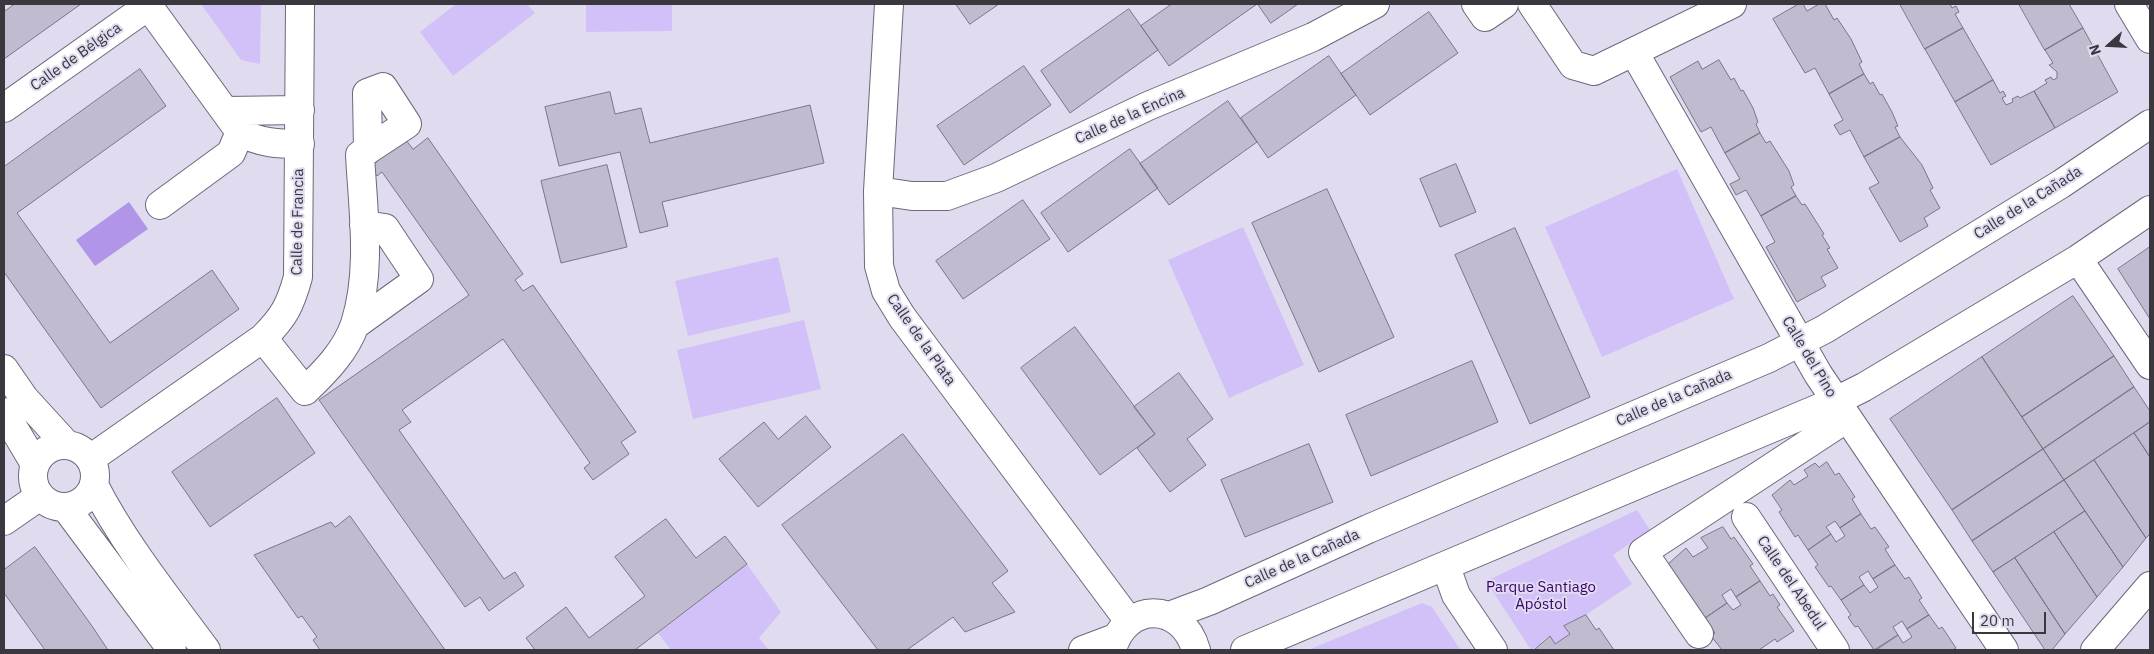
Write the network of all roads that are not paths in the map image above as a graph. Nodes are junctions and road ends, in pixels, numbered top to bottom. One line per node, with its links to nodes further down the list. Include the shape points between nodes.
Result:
1 (300, 4): 13 (street, Calle de Francia)
2 (889, 4): 18 (street, Calle de la Plata)
3 (1375, 4): 18 (street, Calle de la Encina, via 1313,37 1148,106 996,178 947,196 912,196)
4 (1476, 4): 5 (street, via 1485,17)
5 (1504, 4)
6 (1532, 4): 11 (street, via 1573,65 1594,71)
7 (1732, 4): 11 (street)
8 (2130, 4): 10 (street)
9 (148, 5): 12 (street, Calle de Bélgica); 14 (street)
10 (2150, 39)
11 (1634, 52): 25 (street, Calle del Pino)
12 (4, 108)
13 (300, 110): 14 (street); 16 (street, Calle de Francia)
14 (236, 119): 16 (street, via 251,138); 19 (street, via 231,152)
15 (2150, 124): 25 (street, Calle de la Cañada, via 2062,184)
16 (300, 144): 24 (street, Calle de Francia, via 298,277 282,319)
17 (368, 150): 21 (street, via 360,156)
18 (878, 191): 42 (street, Calle de la Plata, via 879,266 886,291)
19 (160, 206)
20 (2150, 210): 22 (street)
21 (364, 225): 23 (street, via 364,282); 23 (street, via 385,228 419,279)
22 (2078, 259): 26 (street); 28 (street)
23 (355, 325): 24 (street, via 329,368 305,391)
24 (263, 338): 31 (street, Calle de Francia)
25 (1800, 342): 28 (street, Calle del Pino); 40 (street, Calle de la Cañada, via 1209,601)
26 (2150, 365)
27 (4, 369): 30 (street, via 24,398)
28 (1841, 410): 38 (street); 41 (street, via 1643,552); 50 (street, Calle del Pino)
29 (4, 412): 32 (street)
30 (66, 444): 31 (street, via 80,449); 32 (street, via 53,446 42,453)
31 (90, 459): 33 (street, via 96,476)
32 (35, 464): 34 (street, via 33,480)
33 (94, 485): 35 (street, via 88,496); 44 (street, via 107,511)
34 (40, 496): 35 (street); 37 (street)
35 (66, 508): 43 (street)
36 (1746, 517): 49 (street, Calle del Abedul)
37 (4, 521)
38 (1446, 567): 47 (street); 48 (street, via 1456,595)
39 (2150, 586): 51 (street)
40 (1168, 616): 42 (street, via 1155,613 1141,615); 46 (street, via 1187,629)
41 (1699, 634)
42 (1118, 636): 45 (street)
43 (172, 650)
44 (206, 650)
45 (1083, 650)
46 (1196, 650)
47 (1245, 650)
48 (1494, 650)
49 (1835, 650)
50 (2004, 650)
51 (2095, 650)

